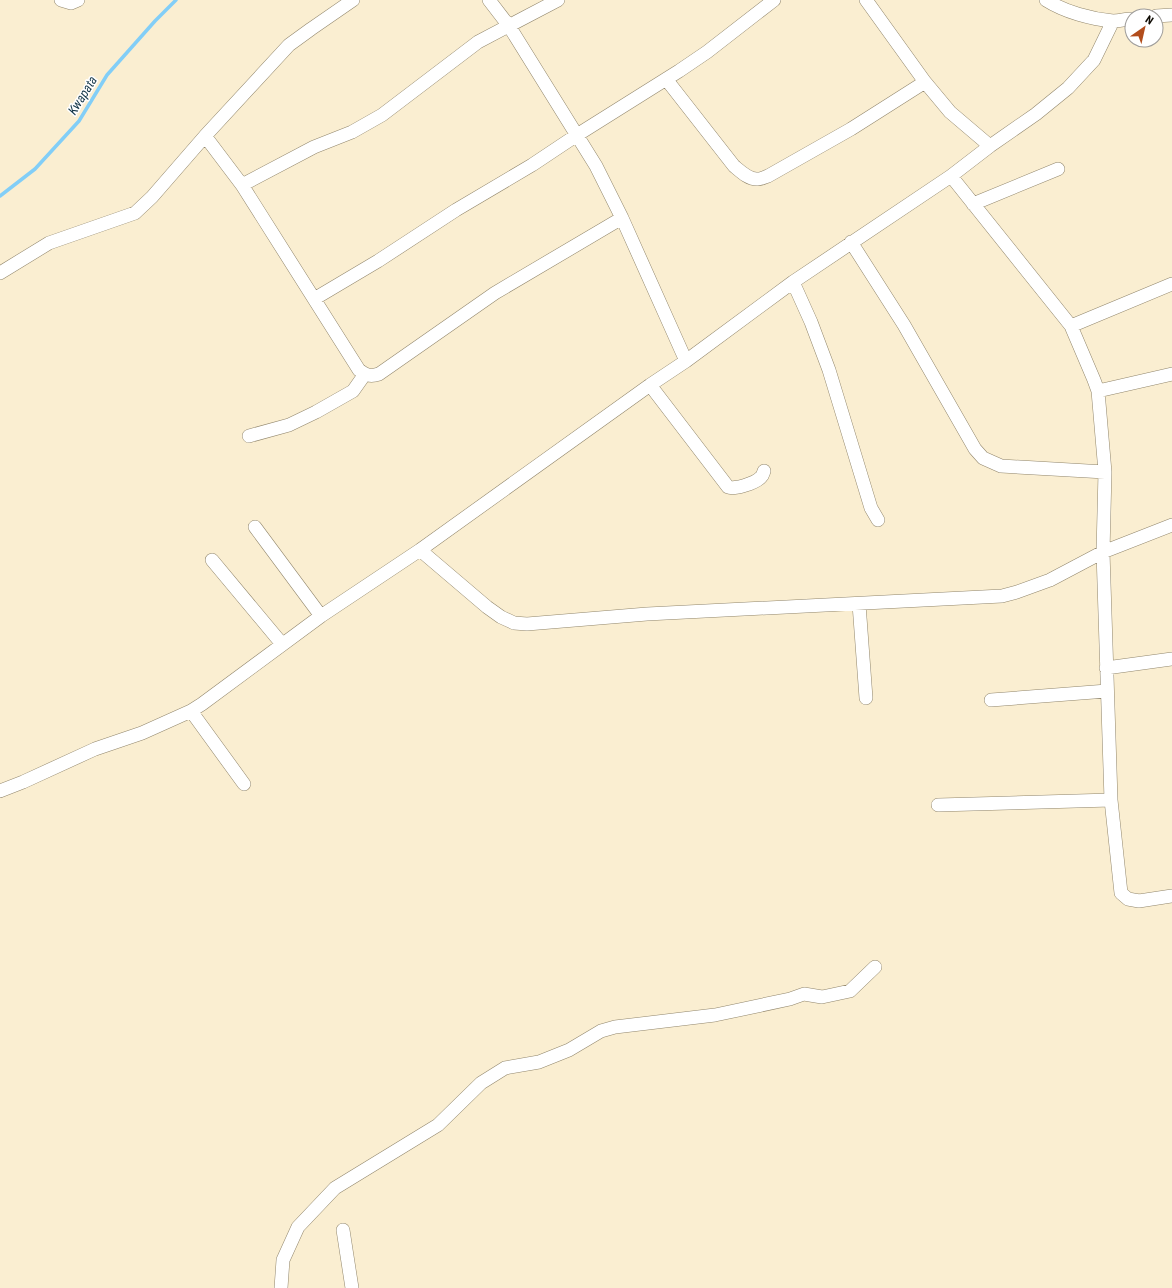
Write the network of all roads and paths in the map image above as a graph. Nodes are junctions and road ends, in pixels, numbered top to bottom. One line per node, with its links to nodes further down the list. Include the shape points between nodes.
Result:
1 (61, 0): 2 (street, via 71,3)
2 (78, 0)
3 (353, 0): 15 (street, via 290,45)
4 (489, 0): 11 (street)
5 (558, 0): 11 (street)
6 (774, 0): 12 (street, via 707,52)
7 (866, 0): 13 (street)
8 (1046, 0): 10 (street, via 1085,16)
9 (1124, 20): 10 (street)
10 (1113, 21): 16 (street, via 1094,60 1068,88)
11 (508, 26): 14 (street); 19 (street, via 478,42 382,115)
12 (666, 79): 13 (street, via 734,166 747,176 758,180 851,129); 14 (street)
13 (925, 82): 16 (street, via 950,112)
14 (577, 135): 21 (street); 26 (street)
15 (205, 136): 19 (street); 23 (street, via 135,213 49,243)
16 (990, 146): 18 (street)
17 (1058, 168): 20 (street)
18 (951, 176): 20 (street); 22 (street)
19 (242, 185): 26 (street)
20 (973, 204): 27 (street)
21 (622, 218): 28 (street); 29 (street, via 495,293 378,374)
22 (851, 242): 24 (street); 35 (street, via 904,325 975,449 983,458 1001,466)
23 (0, 273)
24 (793, 282): 28 (street); 36 (street, via 829,370 869,502)
25 (1172, 284): 27 (street)
26 (314, 299): 29 (street, via 359,370)
27 (1071, 326): 32 (street)
28 (686, 361): 31 (street)
29 (365, 374): 33 (street, via 353,391 316,412 289,425)
30 (1172, 374): 32 (street)
31 (650, 385): 34 (street, via 728,487 736,488 757,480); 39 (street)
32 (1098, 391): 35 (street)
33 (249, 436)
34 (764, 471)
35 (1105, 472): 40 (street)
36 (878, 520)
37 (1172, 525): 40 (street)
38 (255, 527): 43 (street)
39 (420, 550): 42 (street, via 487,607 514,623 542,624 647,614); 43 (street)
40 (1103, 552): 42 (street, via 1050,580 1002,596); 46 (street)
41 (212, 560): 44 (street)
42 (859, 604): 48 (street)
43 (321, 616): 44 (street)
44 (282, 644): 50 (street)
45 (1172, 659): 46 (street)
46 (1106, 668): 47 (street)
47 (1107, 691): 49 (street); 53 (street)
48 (866, 698)
49 (991, 700)
50 (191, 711): 51 (street); 52 (street, via 142,733 95,749)
51 (244, 784)
52 (0, 791)
53 (1111, 800): 54 (street); 55 (street, via 1121,893 1128,899 1139,901)
54 (938, 805)
55 (1172, 896)
56 (874, 967): 58 (street, via 850,990 822,997 804,994 715,1015 615,1027 602,1030 569,1050 539,1062 504,1068 481,1083 438,1125 335,1188 298,1227 282,1260)
57 (343, 1230): 59 (street)
58 (281, 1288)
59 (352, 1288)

